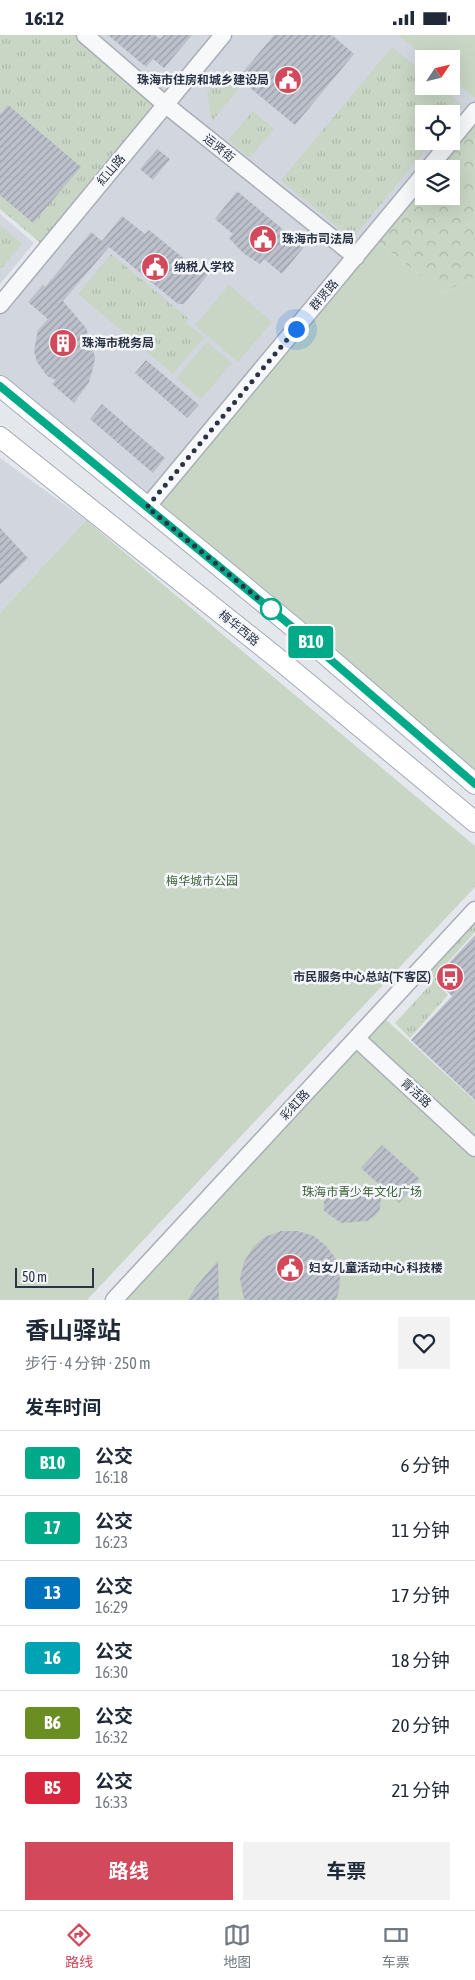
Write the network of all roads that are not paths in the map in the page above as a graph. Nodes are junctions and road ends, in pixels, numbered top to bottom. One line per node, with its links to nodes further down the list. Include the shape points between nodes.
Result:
1 (85, 35): 3 (street, 运贤街)
2 (223, 35): 3 (street, 紅山路)
3 (166, 105): 9 (street, 运贤街); 10 (street, 紅山路)
4 (475, 111): 5 (street)
5 (460, 130)
6 (444, 150): 7 (street)
7 (435, 160)
8 (415, 185): 9 (street, 群贤路)
9 (356, 257): 13 (street, 群贤路)
10 (0, 305)
11 (0, 386): 13 (main road)
12 (2, 439): 15 (main road, 梅华西路, via 282,662)
13 (147, 507): 14 (main road)
14 (475, 784)
15 (475, 822)
16 (475, 910): 17 (street, 彩虹路)
17 (357, 1039): 18 (street, 青活路); 19 (street, 彩虹路)
18 (475, 1148)
19 (114, 1300)

